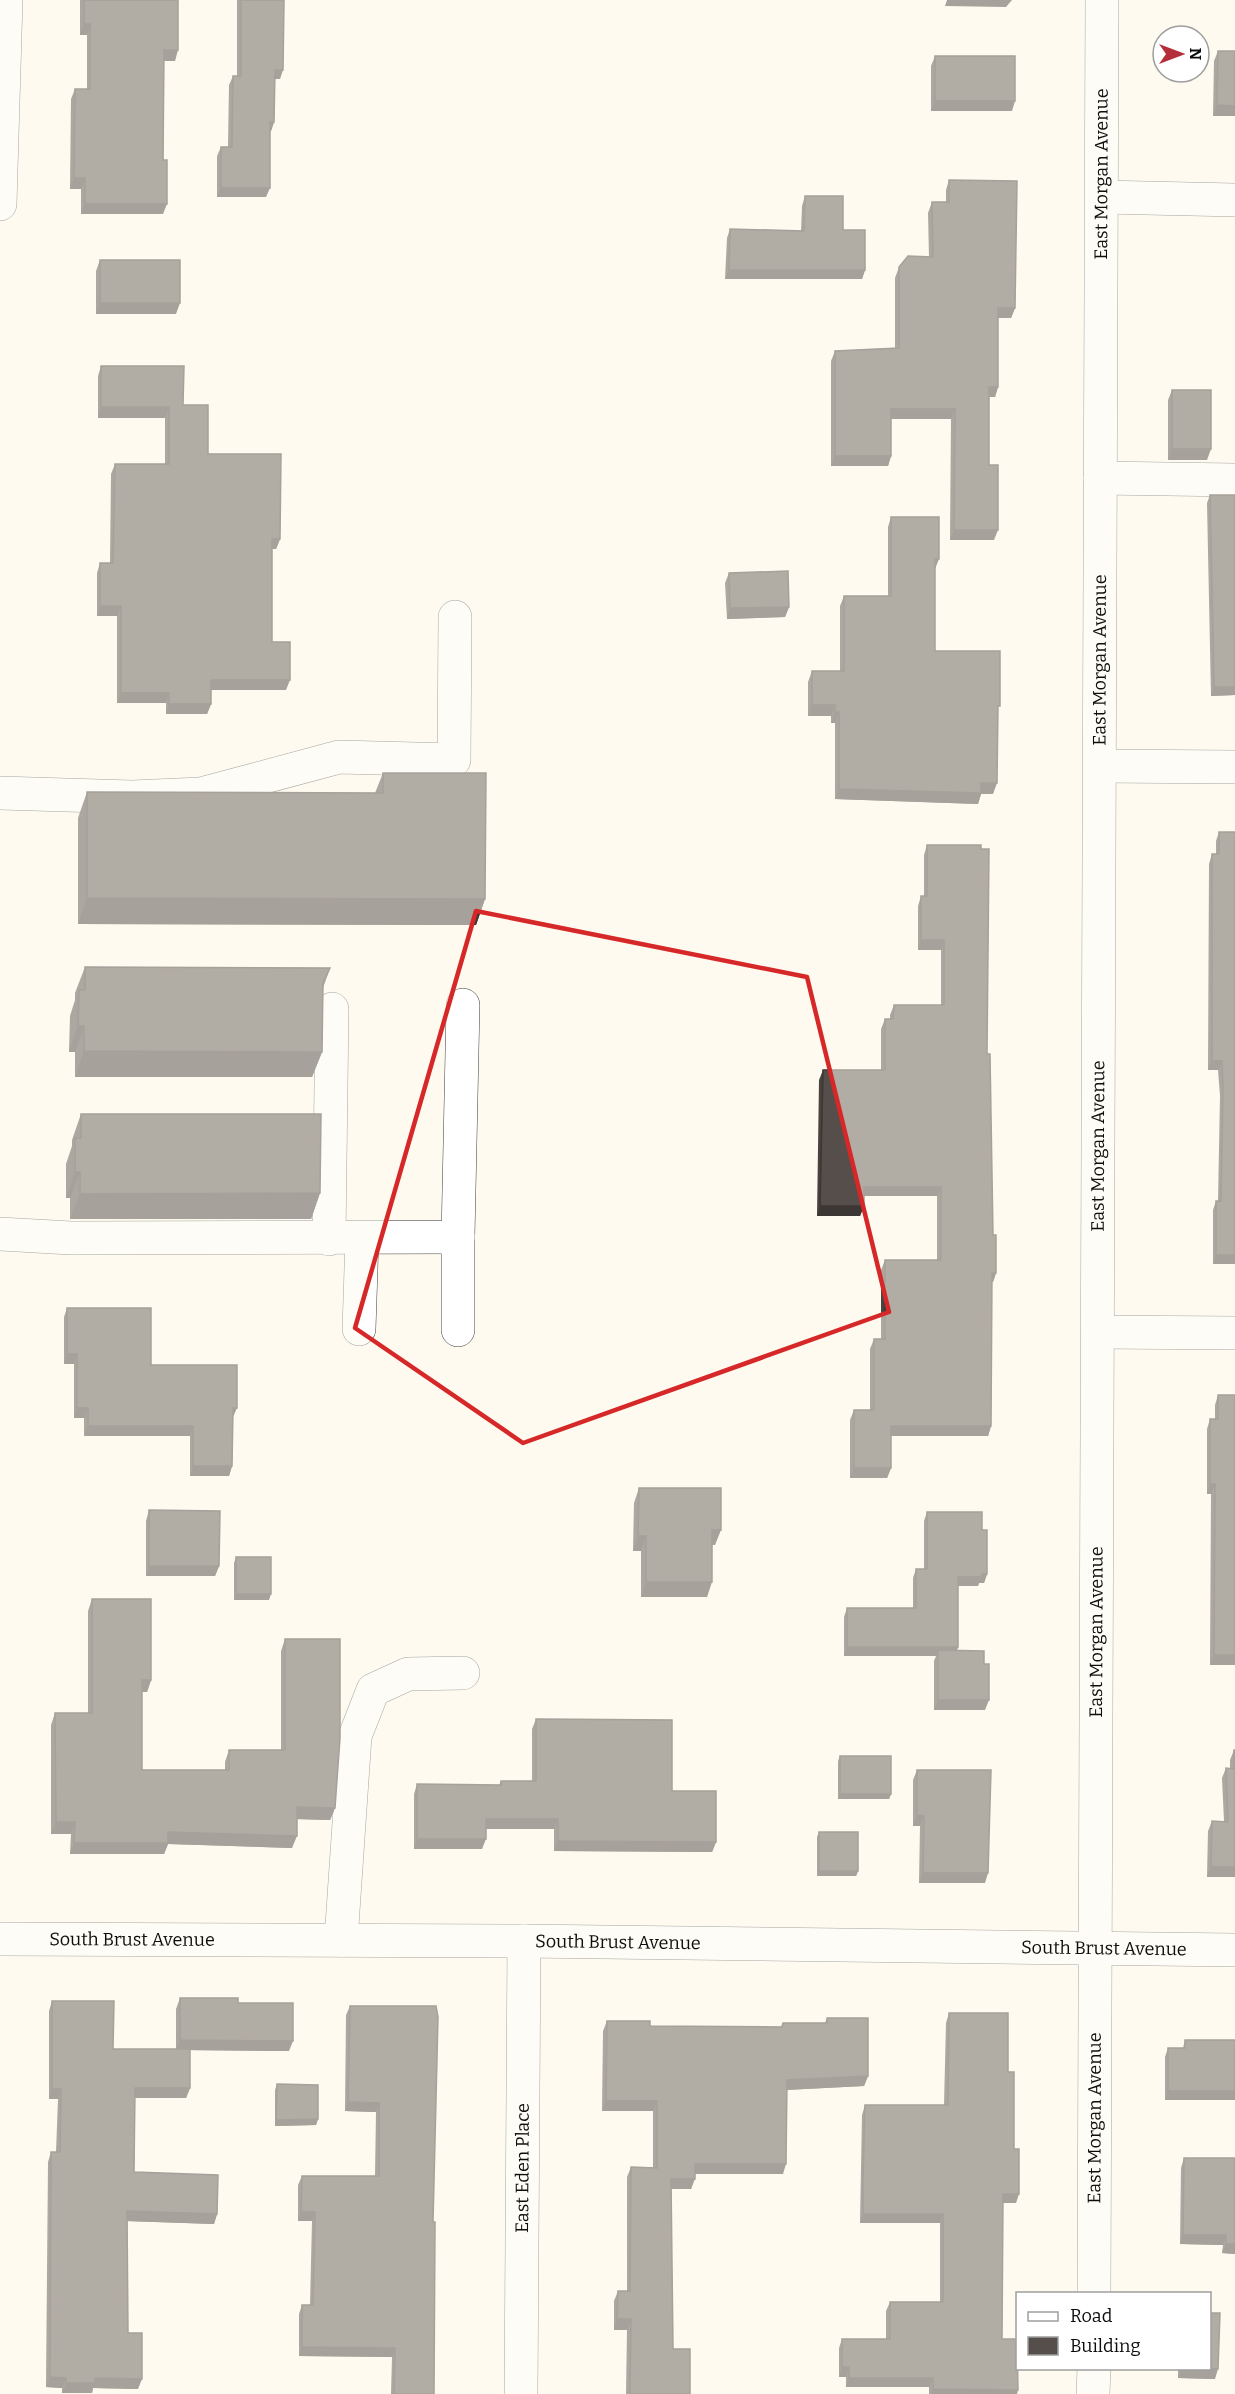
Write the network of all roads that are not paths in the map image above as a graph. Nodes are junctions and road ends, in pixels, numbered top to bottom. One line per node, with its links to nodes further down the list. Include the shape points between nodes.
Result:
1 (6, 0): 5 (street)
2 (1102, 0): 3 (street, East Morgan Avenue)
3 (1101, 197): 4 (street); 6 (street, East Morgan Avenue)
4 (1235, 200)
5 (0, 204)
6 (1100, 478): 7 (street); 9 (street, East Morgan Avenue)
7 (1235, 480)
8 (455, 618): 11 (street, via 454,760 339,757 201,794 132,797)
9 (1100, 766): 10 (street); 20 (street, East Morgan Avenue)
10 (1235, 767)
11 (0, 793)
12 (463, 1005): 15 (street)
13 (332, 1009): 16 (street)
14 (0, 1234): 16 (street)
15 (458, 1237): 17 (street); 19 (street)
16 (329, 1239): 17 (street)
17 (362, 1239): 18 (street)
18 (359, 1329)
19 (458, 1330)
20 (1098, 1332): 21 (street); 26 (street, East Morgan Avenue)
21 (1235, 1333)
22 (463, 1673): 24 (street, via 408,1674 373,1690 355,1736)
23 (0, 1940): 24 (street, South Brust Avenue)
24 (341, 1940): 25 (street, South Brust Avenue)
25 (524, 1941): 26 (street, South Brust Avenue); 30 (street, East Eden Place)
26 (1095, 1947): 27 (street, South Brust Avenue); 28 (street, East Morgan Avenue)
27 (1235, 1950)
28 (1094, 2292)
29 (1094, 2370): 31 (street)
30 (521, 2394)
31 (1094, 2394)

